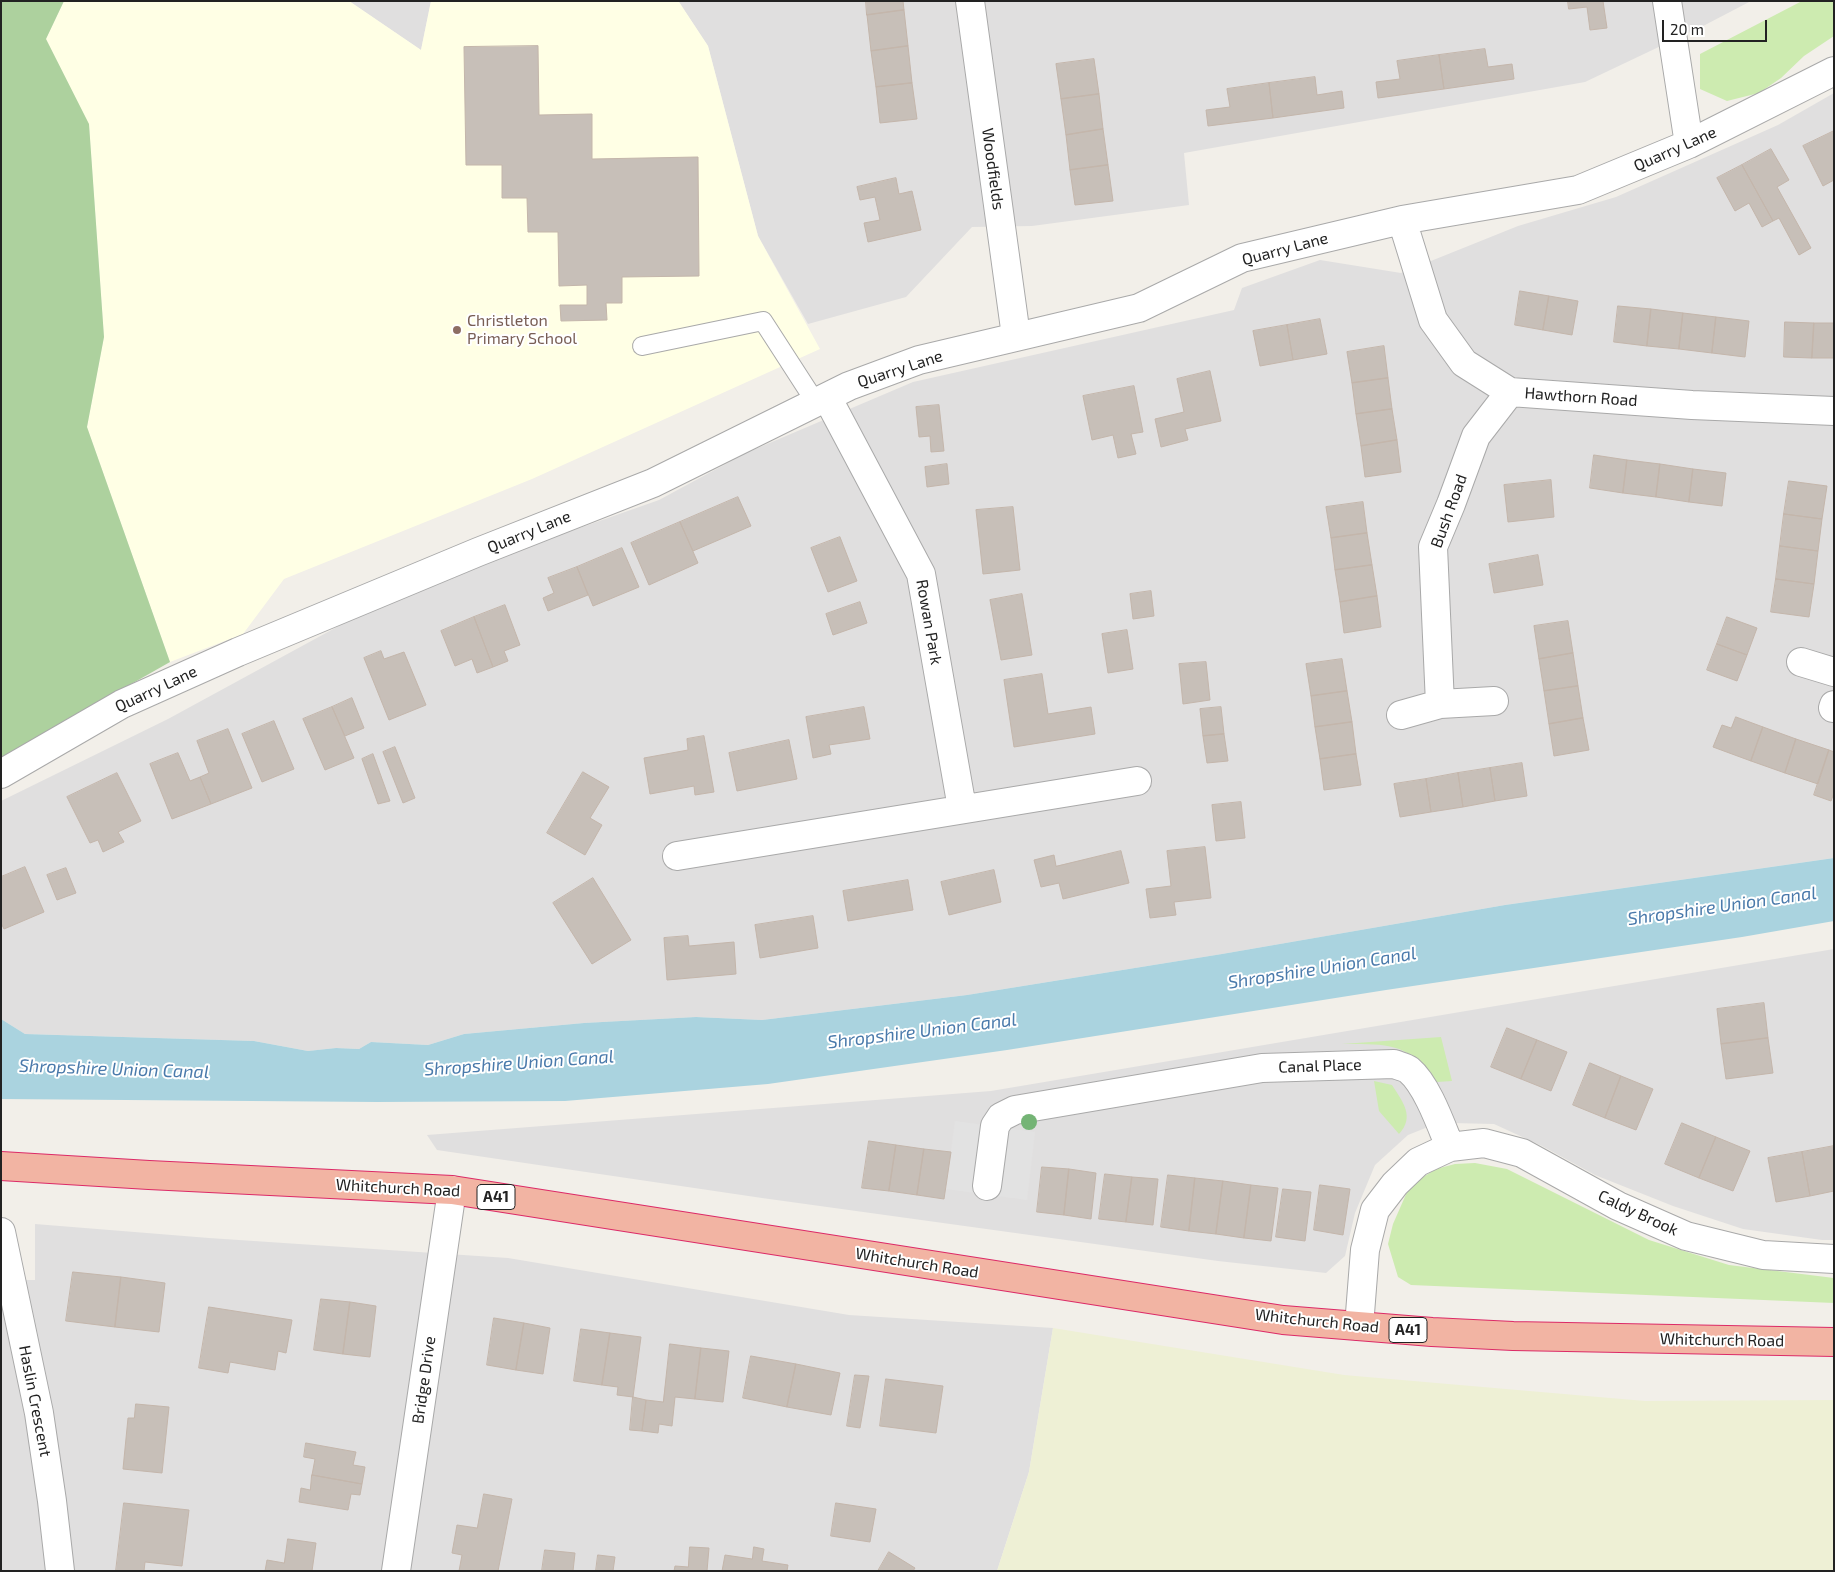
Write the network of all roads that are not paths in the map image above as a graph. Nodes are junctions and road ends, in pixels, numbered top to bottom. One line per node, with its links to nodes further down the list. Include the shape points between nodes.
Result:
1 (970, 1): 6 (street, Woodfields)
2 (1667, 1): 4 (street)
3 (1834, 72): 4 (street, Quarry Lane)
4 (1689, 144): 5 (street, Quarry Lane, via 1578,190)
5 (1402, 220): 6 (street, Quarry Lane, via 1242,258 1139,308); 8 (street, Hawthorn Road, via 1433,320 1464,363)
6 (1016, 336): 9 (street, Quarry Lane, via 919,360 849,386)
7 (642, 346): 9 (lane, via 763,321)
8 (1510, 392): 10 (street, Hawthorn Road); 14 (street, Bush Road, via 1476,436 1433,547)
9 (822, 400): 16 (street, Quarry Lane, via 653,483 362,600 122,704); 18 (street, Rowan Park, via 922,574)
10 (1834, 411)
11 (1801, 662): 12 (street)
12 (1834, 672)
13 (1494, 700): 14 (street)
14 (1440, 704): 15 (street)
15 (1400, 715)
16 (1, 774)
17 (1138, 781): 18 (street)
18 (962, 808): 19 (street)
19 (677, 856)
20 (1450, 1147): 22 (street, Canal Place, via 1436,1112 1408,1069 1394,1064 1262,1068 1015,1110 1001,1117 995,1126); 25 (street, Caldy Brook, via 1484,1143 1522,1154 1618,1206 1686,1236 1763,1255); 26 (street, via 1418,1162 1375,1210 1365,1250)
21 (1, 1166): 23 (highway, Whitchurch Road / A41)
22 (987, 1186)
23 (452, 1190): 26 (highway, Whitchurch Road / A41, via 1283,1320); 29 (street, Bridge Drive)
24 (2, 1235): 28 (street, Haslin Crescent, via 39,1413)
25 (1834, 1259)
26 (1359, 1326): 27 (highway, Whitchurch Road / A41, via 1513,1336)
27 (1834, 1342)
28 (60, 1571)
29 (396, 1571)

